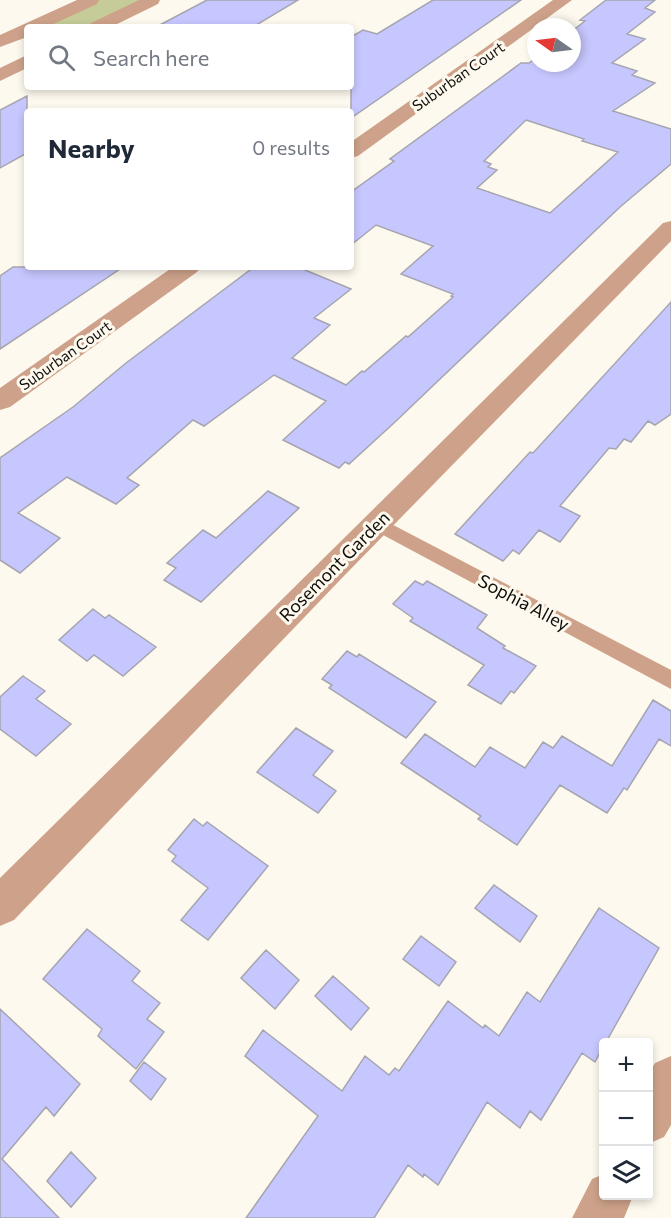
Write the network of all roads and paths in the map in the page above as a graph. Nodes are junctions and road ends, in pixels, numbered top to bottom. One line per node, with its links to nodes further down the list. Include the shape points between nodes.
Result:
1 (91, 0): 4 (street)
2 (152, 0): 5 (street)
3 (564, 0): 12 (street, Suburban Court)
4 (39, 24)
5 (103, 24)
6 (24, 31): 7 (street)
7 (0, 42)
8 (0, 51): 9 (street)
9 (24, 60)
10 (24, 63): 11 (street)
11 (0, 75)
12 (354, 150)
13 (671, 228): 16 (street, Rosemont Garden)
14 (185, 270): 15 (street, Suburban Court)
15 (0, 401)
16 (376, 524): 17 (lane, Sophia Alley); 18 (street, Rosemont Garden)
17 (671, 680)
18 (0, 906)
19 (671, 1079): 20 (street)
20 (653, 1112)
21 (607, 1200): 22 (street)
22 (597, 1218)

